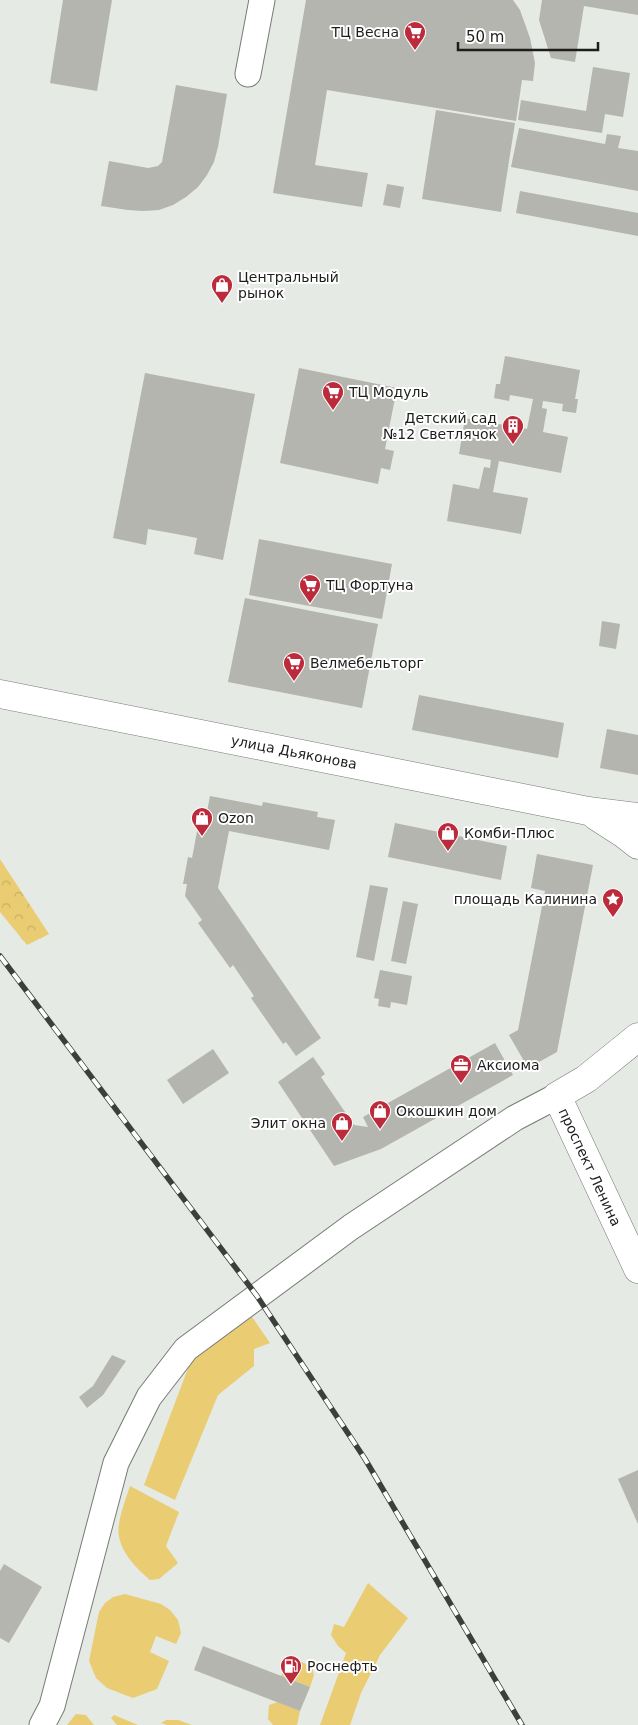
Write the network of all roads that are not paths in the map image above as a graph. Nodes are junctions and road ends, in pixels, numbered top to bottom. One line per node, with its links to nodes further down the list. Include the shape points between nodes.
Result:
1 (262, 0): 2 (street)
2 (248, 74)
3 (0, 694): 4 (main road, улица Дьяконова)
4 (588, 811): 5 (main road, улица Дьяконова); 6 (main road, улица Дьяконова)
5 (638, 817)
6 (638, 845)
7 (637, 1037): 8 (main road, проспект Ленина, via 586,1079)
8 (557, 1096): 9 (main road, проспект Ленина); 10 (street, via 514,1118 351,1227 186,1348 149,1397 116,1462 52,1706)
9 (638, 1269)
10 (42, 1725)

